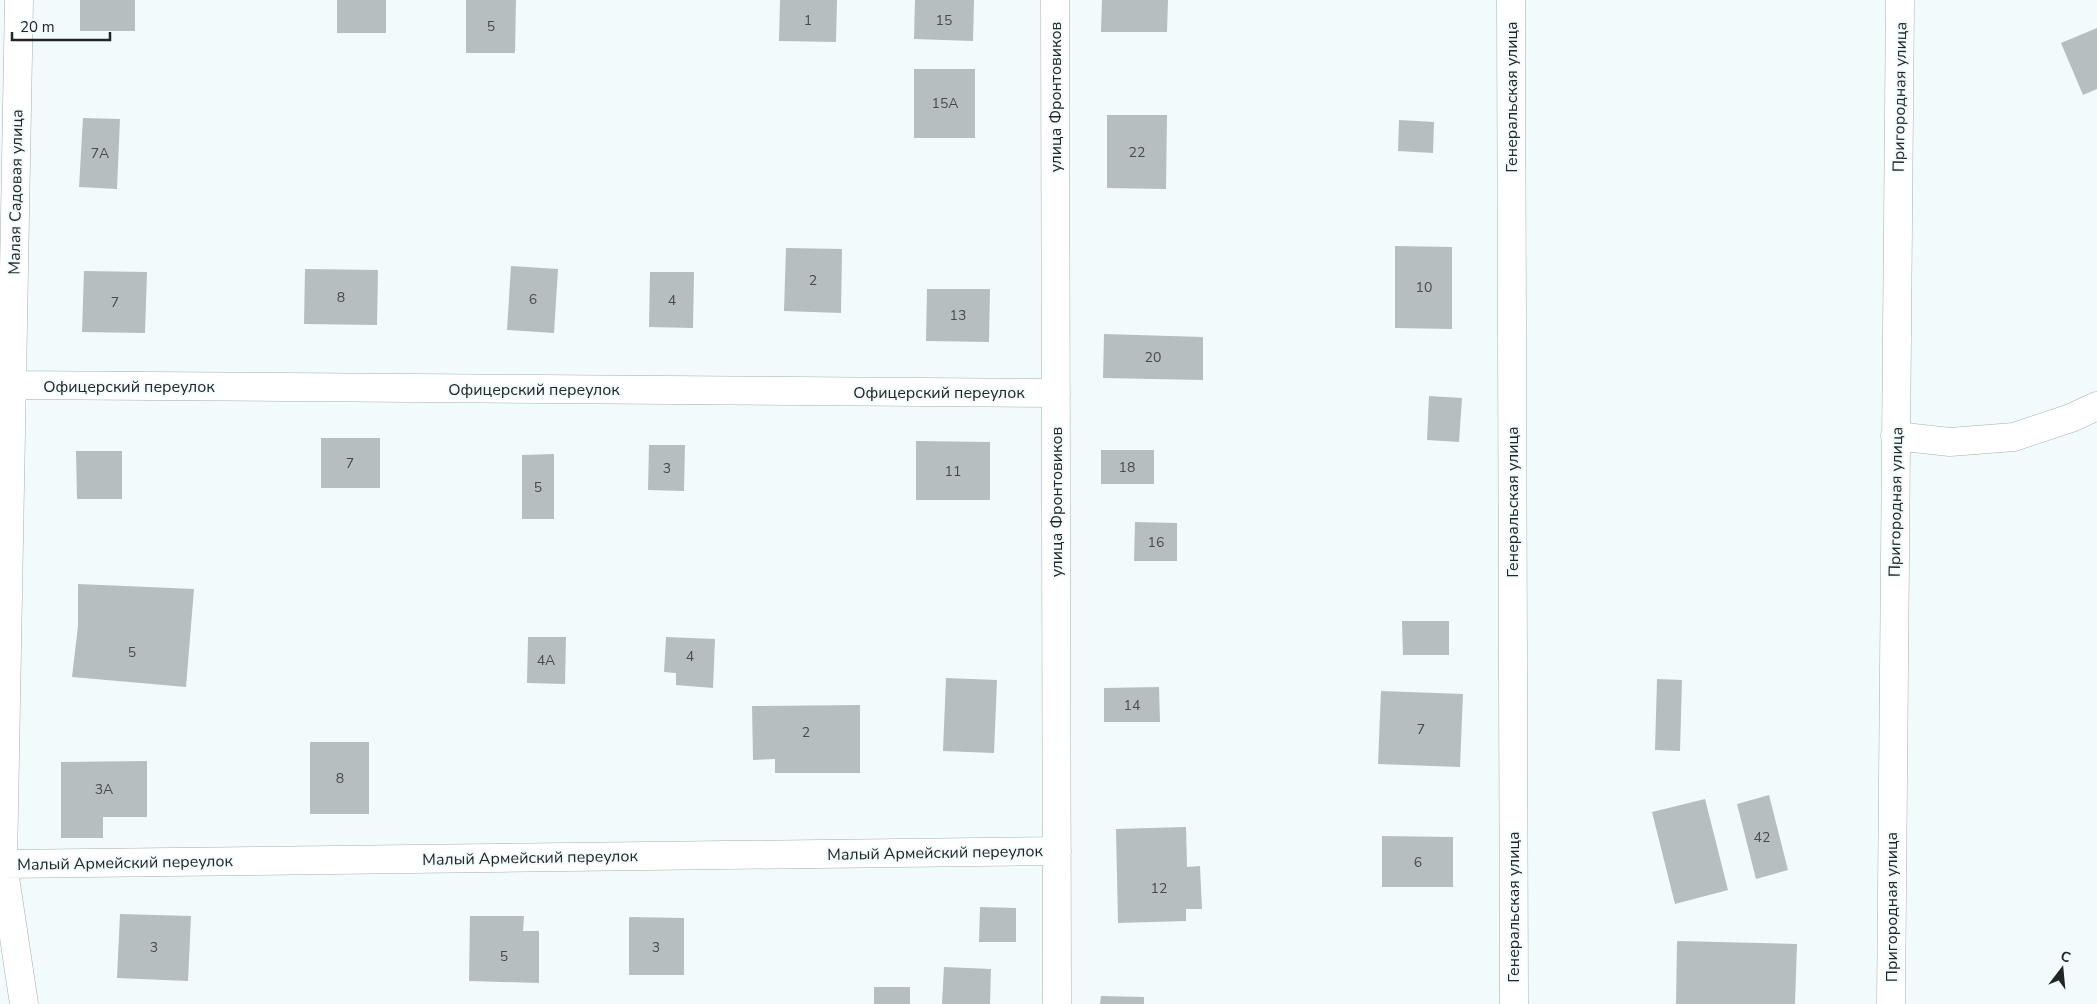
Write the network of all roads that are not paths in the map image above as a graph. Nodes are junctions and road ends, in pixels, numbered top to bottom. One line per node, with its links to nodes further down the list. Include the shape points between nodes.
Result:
1 (19, 0): 5 (street, Малая Садовая улица)
2 (1055, 0): 6 (street, улица Фронтовиков)
3 (1511, 0): 13 (street, Генеральская улица)
4 (1900, 0): 8 (street, Пригородная улица)
5 (12, 385): 6 (street, Офицерский переулок); 10 (street, Малая Садовая улица)
6 (1056, 393): 9 (street, улица Фронтовиков)
7 (2097, 406): 8 (street, via 2014,437 1950,442)
8 (1896, 436): 14 (street, Пригородная улица)
9 (1057, 851): 10 (street, Малый Армейский переулок); 12 (street, улица Фронтовиков)
10 (3, 864): 11 (street, Малая Садовая улица)
11 (24, 1004)
12 (1057, 1004)
13 (1514, 1004)
14 (1891, 1004)

